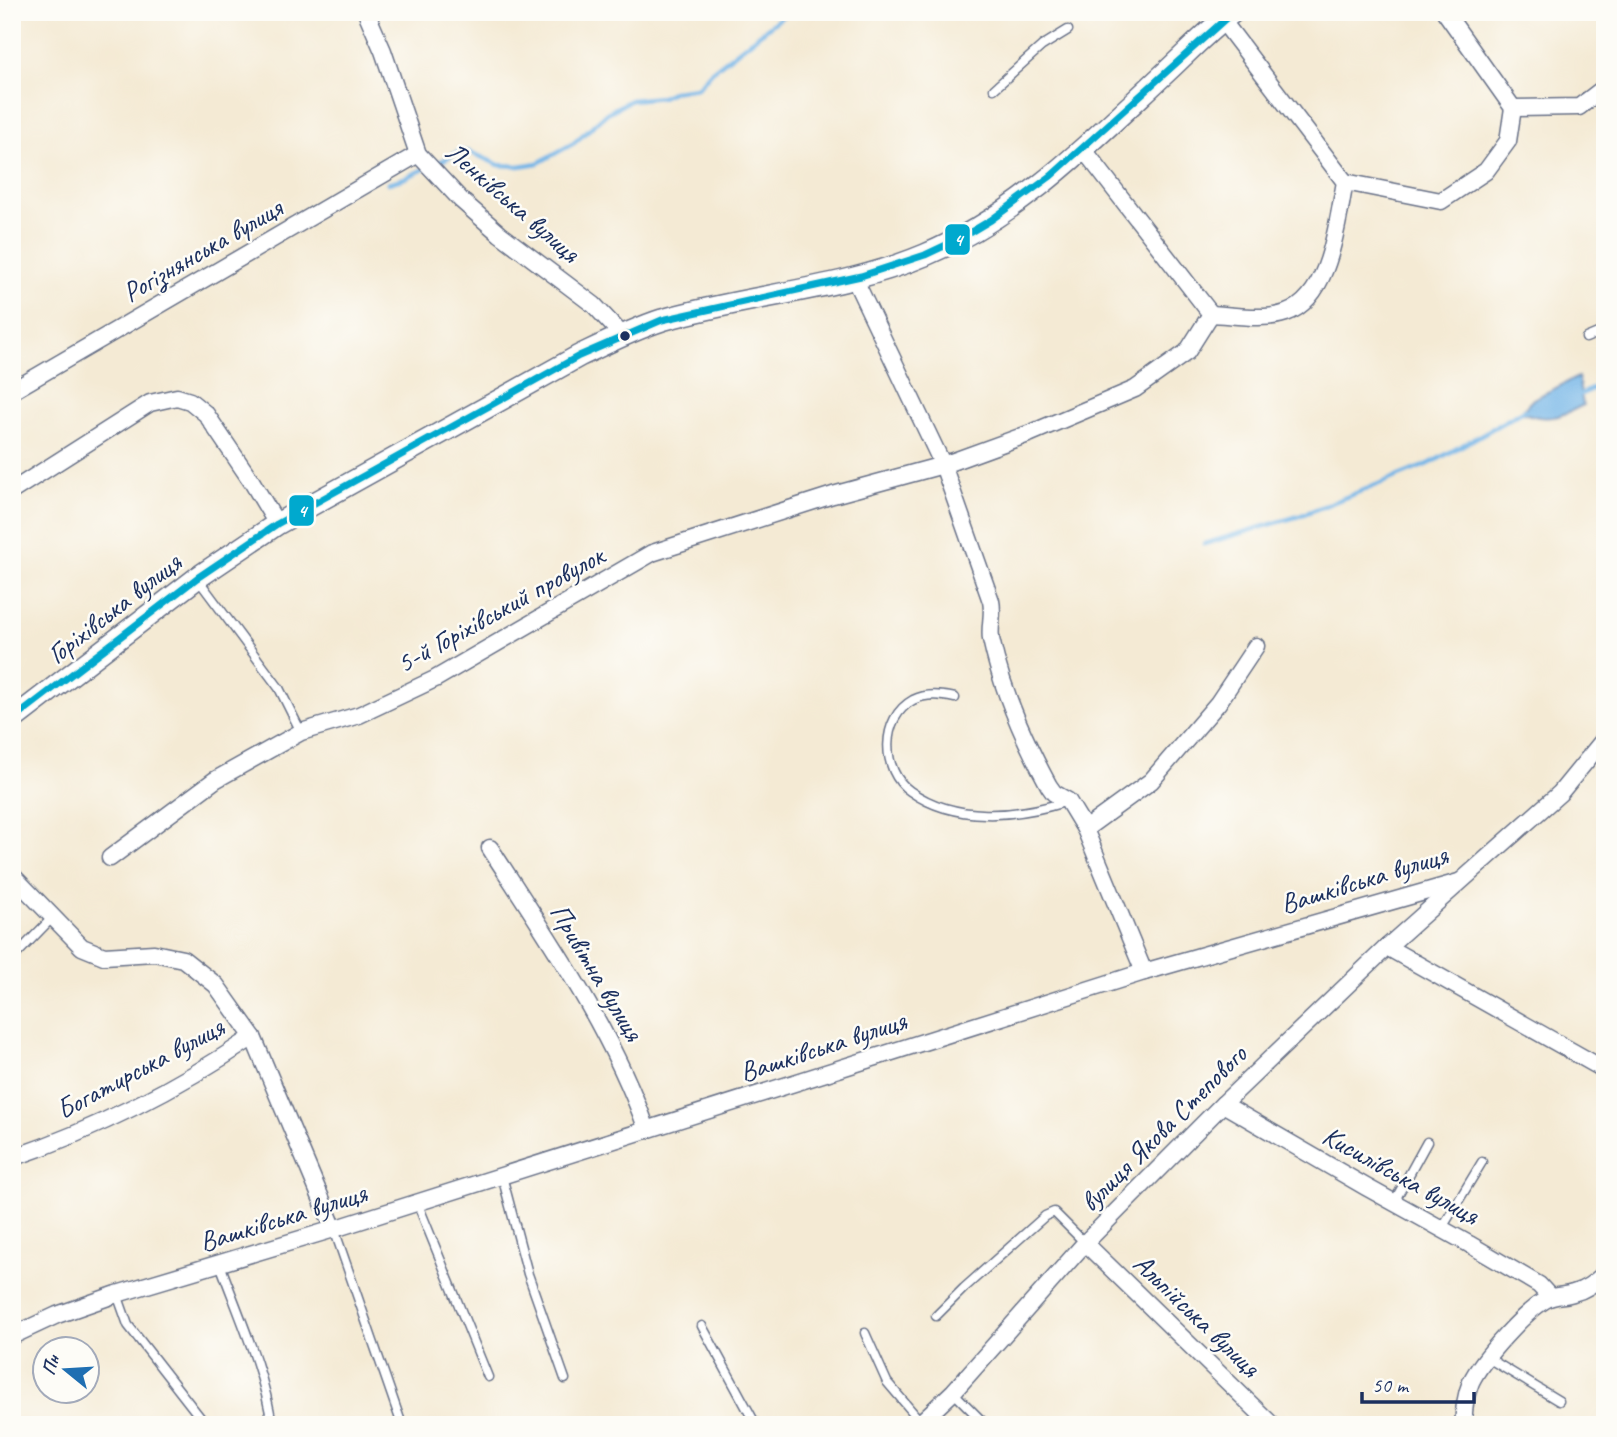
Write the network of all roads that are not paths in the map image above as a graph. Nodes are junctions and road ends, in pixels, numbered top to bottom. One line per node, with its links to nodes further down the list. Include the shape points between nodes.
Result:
1 (366, 12): 9 (street, Ленківська вулиця)
2 (1445, 12): 7 (street)
3 (1227, 16): 8 (street, Горіхівська вулиця); 10 (street)
4 (1068, 30): 6 (lane)
5 (1605, 87): 7 (street, via 1579,107)
6 (994, 89)
7 (1513, 107): 10 (street, via 1508,141 1486,172 1441,201)
8 (1084, 150): 11 (street, Горіхівська вулиця, via 1010,209 948,244); 12 (street)
9 (418, 154): 14 (street, Ленківська вулиця, via 461,200 594,305); 16 (street, Рогізнянська вулиця)
10 (1345, 181): 12 (street, via 1325,271 1306,300 1285,313)
11 (854, 278): 14 (street, Горіхівська вулиця, via 662,320); 17 (street)
12 (1211, 314): 17 (street, 5-й Горіхівський провулок, via 1188,352 1135,389)
13 (1605, 330): 15 (lane)
14 (622, 335): 19 (street, Горіхівська вулиця)
15 (1587, 338)
16 (12, 391)
17 (943, 465): 24 (street, 5-й Горіхівський провулок, via 652,554 435,679 359,715); 26 (street, via 991,601 990,635 1012,709 1049,786)
18 (12, 491): 19 (street, via 150,403 177,397 206,414)
19 (277, 524): 20 (street, Горіхівська вулиця)
20 (197, 578): 23 (street, Горіхівська вулиця); 24 (lane, via 279,688)
21 (1256, 646): 27 (street, via 1218,703 1151,781)
22 (955, 698): 26 (lane, via 934,695 912,701 895,721 887,746 889,758 909,791 966,813 1004,814)
23 (12, 720)
24 (301, 732): 29 (street, 5-й Горіхівський провулок, via 215,780)
25 (1605, 738): 31 (street, Вашківська вулиця, via 1560,793)
26 (1068, 801): 27 (street)
27 (1084, 829): 35 (street)
28 (490, 848): 39 (street, Привітна вулиця, via 618,1057)
29 (110, 858)
30 (12, 875): 32 (street)
31 (1459, 882): 33 (street, вулиця Якова Степового); 35 (street, Вашківська вулиця)
32 (53, 918): 34 (lane); 36 (street, via 82,947 104,956 154,953 183,959 216,985)
33 (1387, 947): 37 (street); 38 (street, вулиця Якова Степового)
34 (12, 959)
35 (1144, 972): 39 (street, Вашківська вулиця)
36 (253, 1037): 41 (street, Богатирська вулиця, via 207,1068 147,1099); 47 (street)
37 (1605, 1070)
38 (1223, 1104): 45 (street, Кисилівська вулиця); 48 (street, вулиця Якова Степового)
39 (647, 1129): 43 (street, Вашківська вулиця)
40 (1427, 1142): 45 (lane)
41 (12, 1158)
42 (1482, 1161): 46 (lane)
43 (502, 1175): 44 (street, Вашківська вулиця); 59 (lane, via 528,1274)
44 (417, 1202): 47 (street, Вашківська вулиця); 58 (lane)
45 (1394, 1202): 46 (street, Кисилівська вулиця)
46 (1442, 1228): 52 (street, Кисилівська вулиця, via 1539,1285)
47 (334, 1229): 49 (street, Вашківська вулиця); 65 (lane)
48 (1085, 1243): 53 (lane, via 1054,1212 1045,1216); 60 (street, вулиця Якова Степового); 68 (street, Альпійська вулиця)
49 (219, 1264): 51 (street, Вашківська вулиця); 64 (lane, via 243,1324)
50 (1605, 1273): 52 (street, via 1574,1293)
51 (117, 1294): 56 (street, Вашківська вулиця); 63 (lane, via 128,1325)
52 (1550, 1297): 57 (street, via 1512,1329)
53 (936, 1316)
54 (702, 1326): 66 (lane)
55 (866, 1333): 62 (lane, via 887,1382)
56 (12, 1336)
57 (1489, 1358): 61 (lane); 69 (street, via 1472,1381)
58 (488, 1377)
59 (565, 1379)
60 (953, 1392): 62 (street, вулиця Якова Степового); 67 (lane)
61 (1559, 1401)
62 (920, 1423)
63 (206, 1425)
64 (272, 1425)
65 (402, 1425)
66 (756, 1425)
67 (986, 1425)
68 (1272, 1425)
69 (1463, 1425)

